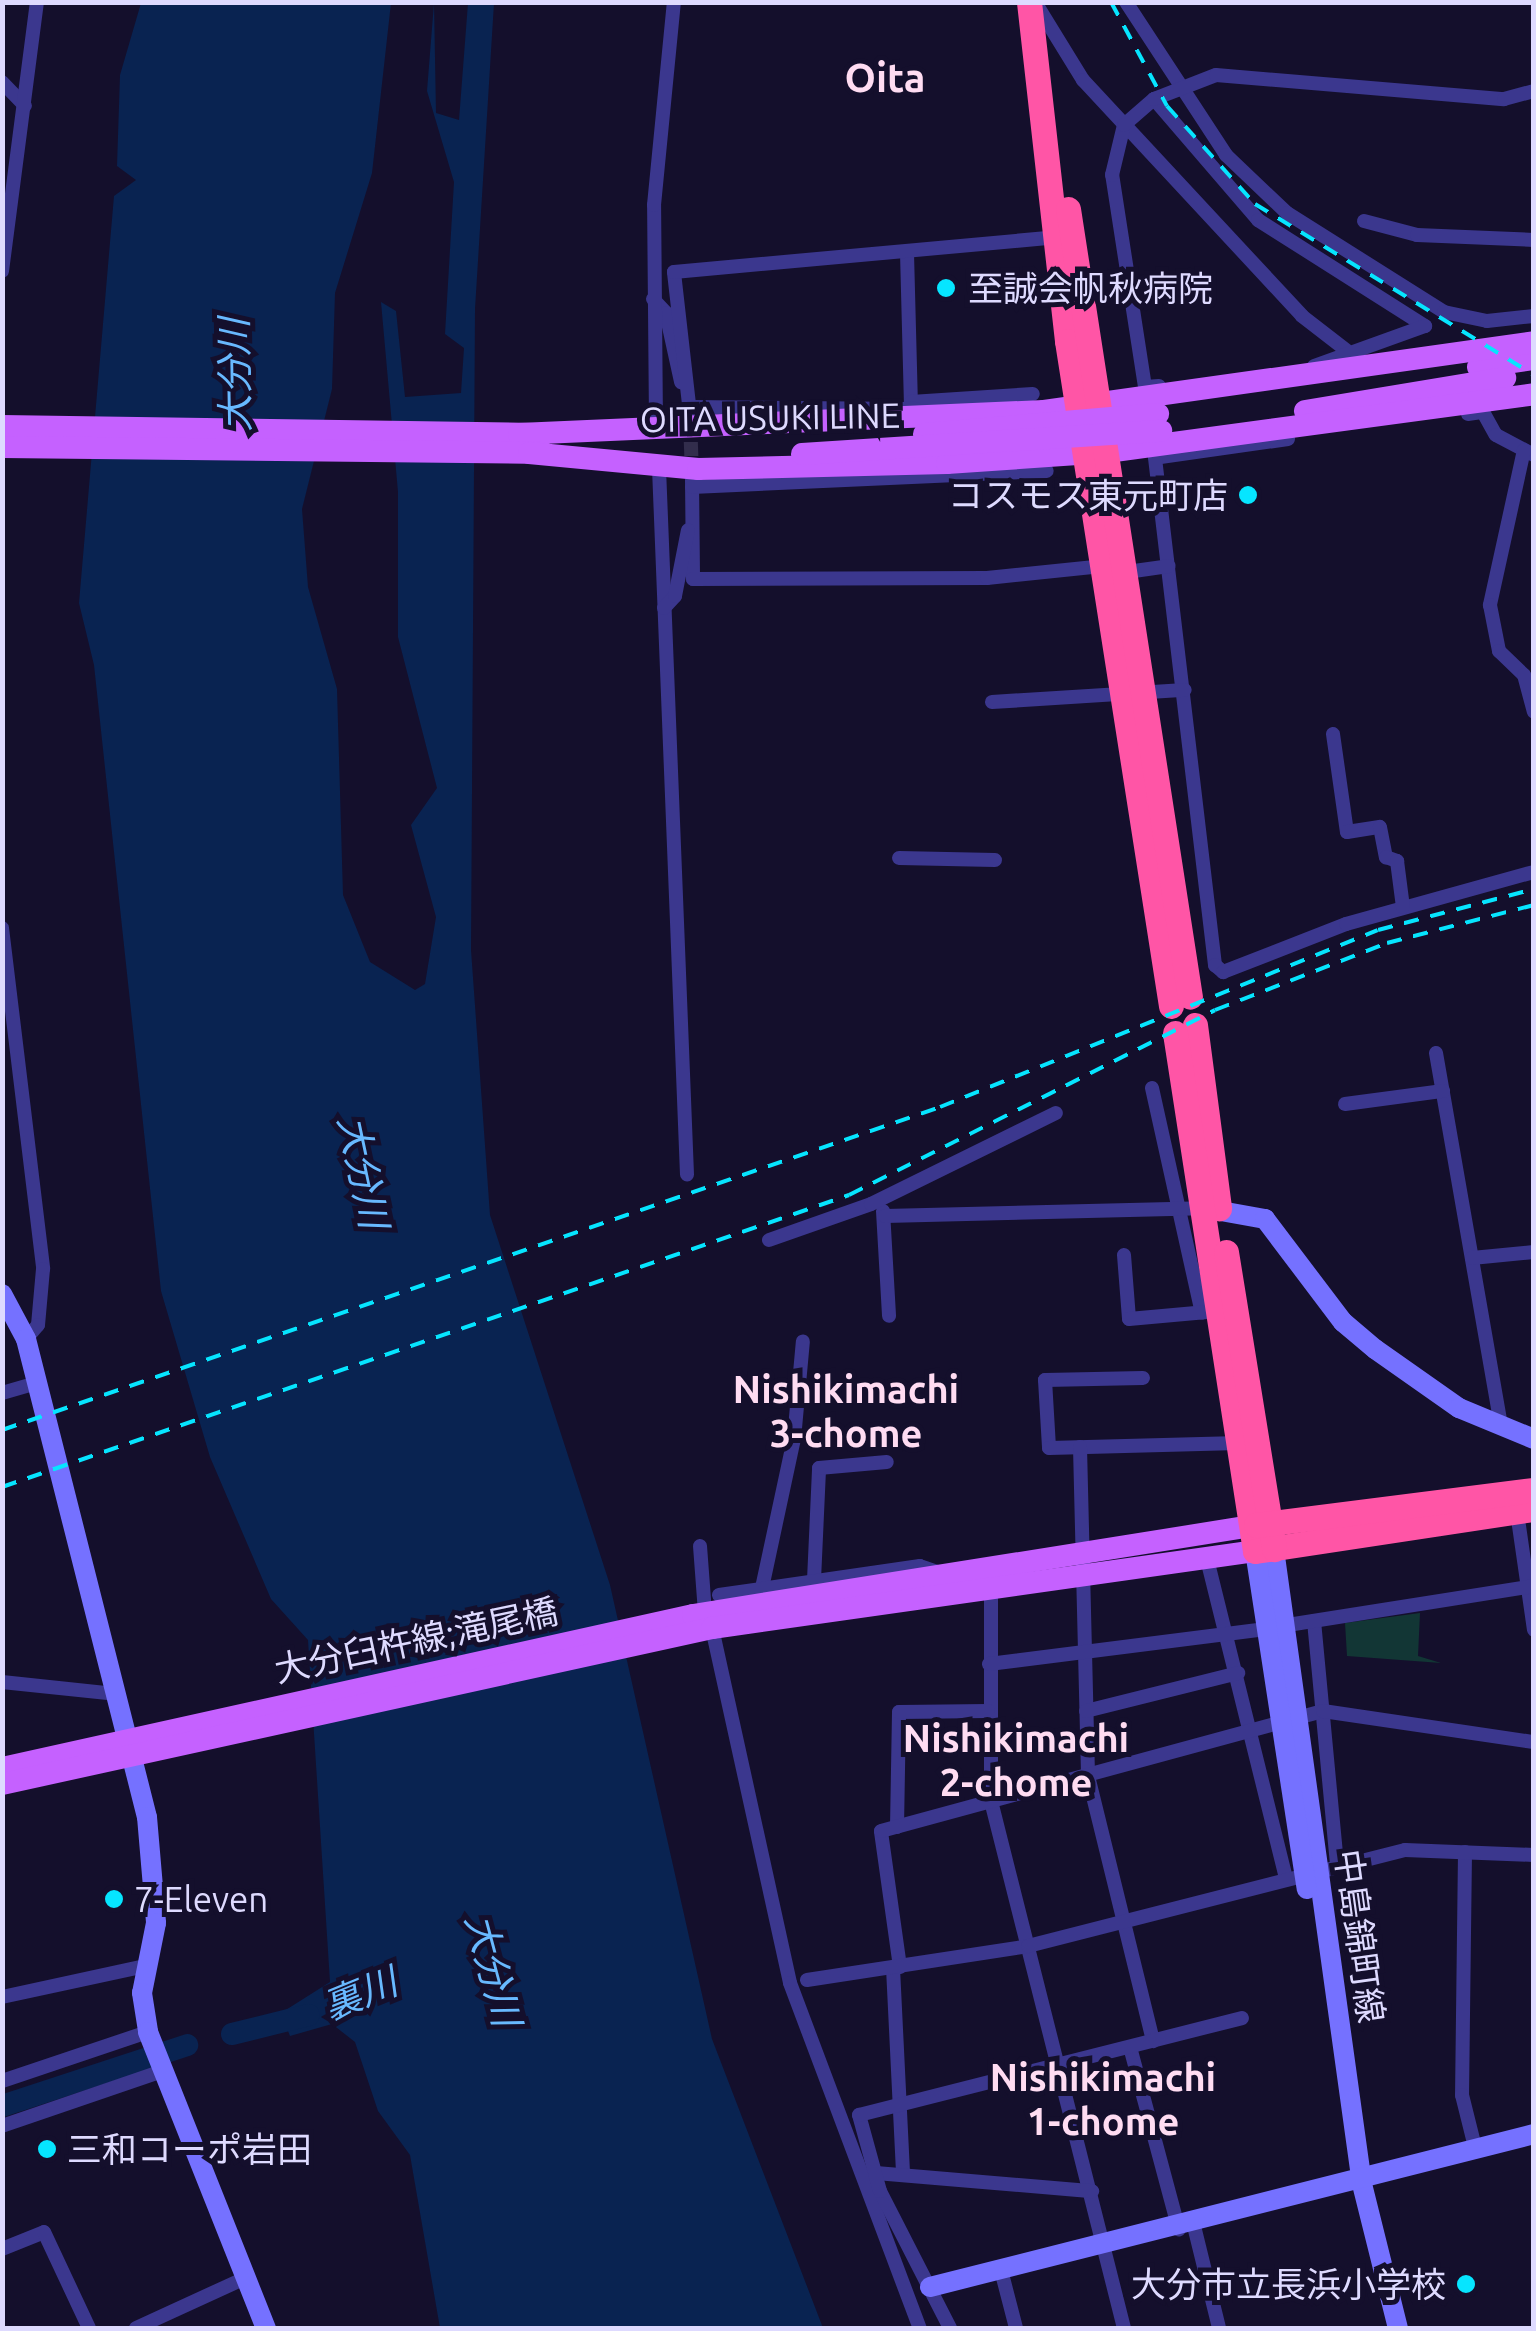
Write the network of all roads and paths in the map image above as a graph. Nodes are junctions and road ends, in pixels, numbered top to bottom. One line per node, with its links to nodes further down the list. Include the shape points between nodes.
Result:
1 (37, 2): 9 (street)
2 (674, 2): 16 (street)
3 (1032, 2): 10 (street, via 1063,56); 12 (highway); 25 (highway)
4 (1126, 2): 6 (street)
5 (2, 82): 9 (street)
6 (1176, 83): 7 (street, via 1216,75 1522,100); 8 (street); 17 (street, via 1226,155 1287,213 1365,266 1444,312 1487,321)
7 (1534, 91)
8 (1154, 99): 10 (street); 19 (street, via 1258,220 1425,326)
9 (25, 106): 15 (street)
10 (1124, 125): 19 (street, via 1302,316); 19 (street, via 1112,175 1145,387 1294,370)
11 (1364, 221): 13 (street, via 1417,235)
12 (1055, 237): 14 (street); 25 (highway)
13 (1534, 240)
14 (907, 252): 24 (street, via 674,272); 26 (street)
15 (2, 271)
16 (653, 300): 24 (street, via 666,313); 31 (street)
17 (1534, 316)
18 (1534, 342): 25 (main road)
19 (1346, 350)
20 (1534, 360): 28 (main road, OITA USUKI LINE)
21 (1534, 375): 28 (main road, OITA USUKI LINE)
22 (1032, 394): 26 (street)
23 (1534, 394): 27 (main road)
24 (690, 407): 26 (street)
25 (1089, 407): 26 (main road); 32 (highway)
26 (918, 411): 31 (main road)
27 (1413, 416): 32 (main road); 33 (street, via 1483,412 1496,434); 37 (street, via 1156,458)
28 (1159, 423): 31 (main road, OITA USUKI LINE, bridge, via 801,446)
29 (6, 437): 30 (main road)
30 (524, 444): 31 (main road); 31 (main road)
31 (651, 446): 34 (main road); 39 (street)
32 (1096, 452): 34 (main road); 38 (highway)
33 (1529, 452): 43 (street, via 1490,605 1499,652 1524,676)
34 (946, 471): 35 (street); 36 (street, via 692,483)
35 (1047, 472)
36 (694, 517): 38 (street, via 693,579 987,578); 39 (street, via 675,596)
37 (1169, 566): 38 (street); 40 (street)
38 (1116, 569): 41 (highway)
39 (664, 608): 57 (street)
40 (1184, 690): 41 (street); 48 (street, via 1215,965 1223,972)
41 (1135, 694): 42 (street); 50 (highway)
42 (992, 702)
43 (1534, 712)
44 (1333, 734): 48 (street, via 1347,832 1380,827 1386,858 1398,860)
45 (899, 858): 46 (street)
46 (996, 860)
47 (1534, 872): 48 (street)
48 (1403, 907)
49 (2, 928): 68 (street, via 43,1269 38,1325)
50 (1180, 1001)
51 (1185, 1029): 59 (highway)
52 (1436, 1054): 54 (street)
53 (1152, 1088): 59 (street)
54 (1443, 1091): 55 (street); 64 (street)
55 (1345, 1104)
56 (1056, 1113): 58 (street)
57 (687, 1174)
58 (878, 1201): 60 (street); 61 (street)
59 (1200, 1208): 60 (street); 66 (highway); 73 (street, via 1265,1220 1343,1322 1428,1389); 80 (highway)
60 (885, 1216): 67 (street)
61 (769, 1240)
62 (1534, 1252): 64 (street)
63 (1124, 1255): 66 (street, via 1129,1319)
64 (1472, 1258): 73 (street)
65 (2, 1294): 68 (street)
66 (1210, 1312): 75 (highway)
67 (890, 1316)
68 (26, 1340): 71 (street)
69 (803, 1341): 87 (street, via 794,1439)
70 (1143, 1378): 76 (street, via 1045,1380 1049,1448)
71 (37, 1383): 72 (street); 99 (street)
72 (2, 1393)
73 (1501, 1426): 74 (street)
74 (1534, 1439)
75 (1239, 1443): 76 (street); 80 (highway)
76 (1080, 1447): 83 (street)
77 (886, 1462): 85 (street, via 819,1468)
78 (1534, 1490): 80 (highway)
79 (1525, 1510): 80 (highway); 86 (street)
80 (1263, 1537): 82 (main road); 83 (main road); 103 (street, 中島錦町線)
81 (700, 1546): 89 (street)
82 (1207, 1558): 83 (main road); 94 (street)
83 (1086, 1565): 84 (main road); 88 (main road); 95 (street)
84 (946, 1575): 85 (street, via 920,1566); 89 (main road)
85 (814, 1580): 87 (street)
86 (1530, 1586): 90 (street); 93 (street)
87 (762, 1588): 89 (street)
88 (991, 1589): 89 (main road); 96 (street)
89 (705, 1617): 106 (main road, 大分臼杵線;滝尾橋); 144 (street, via 790,1983)
90 (1314, 1621): 91 (street); 102 (street)
91 (1294, 1624)
92 (1258, 1630): 94 (street)
93 (1534, 1630)
94 (1228, 1633): 95 (street); 97 (street)
95 (1089, 1652): 96 (street); 101 (street)
96 (989, 1664): 100 (street)
97 (1238, 1673): 101 (street); 104 (street)
98 (2, 1682): 99 (street)
99 (118, 1694): 106 (street)
100 (988, 1711): 110 (street); 111 (street, via 899,1712)
101 (1086, 1711): 108 (street)
102 (1323, 1711): 103 (street); 105 (street); 114 (street)
103 (1293, 1720): 104 (street); 114 (street, 中島錦町線)
104 (1253, 1730): 108 (street); 114 (street)
105 (1534, 1742)
106 (129, 1748): 107 (main road); 109 (main road); 117 (street, via 156,1923)
107 (2, 1768)
108 (1088, 1776): 110 (street); 115 (street)
109 (2, 1784)
110 (991, 1802): 111 (street); 116 (street)
111 (897, 1827): 118 (street, via 881,1831)
112 (1465, 1852): 113 (street); 114 (street, via 1405,1850); 130 (street, via 1462,2096)
113 (1534, 1855)
114 (1312, 1872): 115 (street); 133 (street, 中島錦町線)
115 (1122, 1922): 116 (street); 122 (street)
116 (1028, 1946): 118 (street); 125 (street)
117 (145, 1966): 120 (street); 124 (street)
118 (896, 1967): 119 (street); 127 (street)
119 (807, 1980)
120 (2, 1997)
121 (1242, 2018): 122 (street)
122 (1153, 2041): 123 (street)
123 (1130, 2047): 125 (street); 135 (street)
124 (156, 2054): 126 (street); 128 (street); 139 (street)
125 (1057, 2065): 127 (street); 134 (street)
126 (2, 2082)
127 (898, 2105): 131 (street); 132 (street, via 859,2114)
128 (2, 2126)
129 (1534, 2134): 130 (street)
130 (1476, 2150): 133 (street)
131 (903, 2170): 132 (street); 134 (street)
132 (876, 2173): 140 (street)
133 (1356, 2186): 135 (street); 149 (street, 中島錦町線); 150 (street, 中島錦町線)
134 (1092, 2191): 136 (street)
135 (1186, 2228): 136 (street); 148 (street)
136 (1102, 2246): 138 (street); 147 (street)
137 (2, 2248): 141 (street, via 44,2232)
138 (1002, 2270): 140 (street); 146 (street)
139 (245, 2278): 142 (street); 143 (street)
140 (930, 2287): 145 (street)
141 (88, 2328)
142 (136, 2328)
143 (266, 2328)
144 (920, 2328)
145 (950, 2328)
146 (1016, 2328)
147 (1124, 2328)
148 (1220, 2328)
149 (1387, 2328)
150 (1398, 2328)

